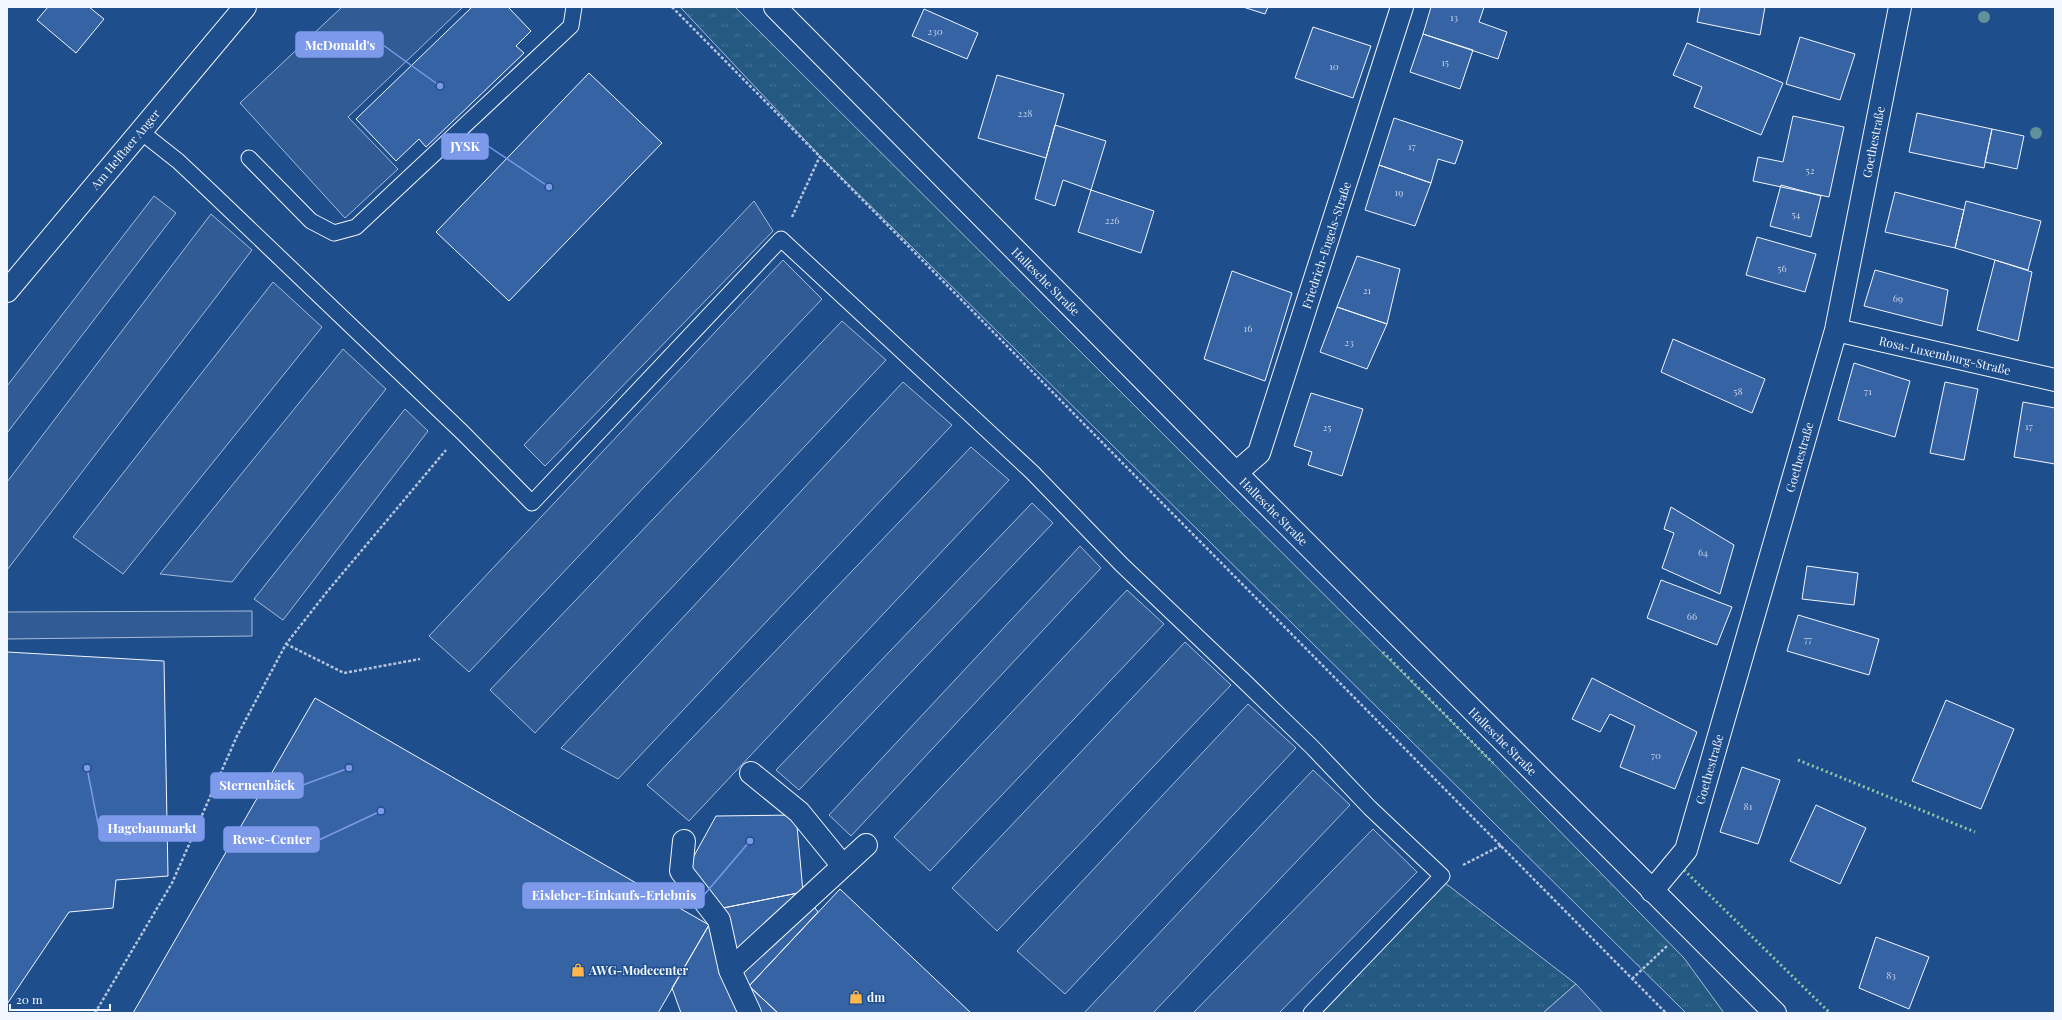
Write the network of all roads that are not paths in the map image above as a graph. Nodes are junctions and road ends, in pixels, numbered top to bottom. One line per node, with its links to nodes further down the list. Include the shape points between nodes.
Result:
1 (574, 7): 7 (lane, via 571,26 356,227 334,233 311,220)
2 (775, 7): 11 (street, Hallesche Straße)
3 (1402, 7): 11 (street, Friedrich-Engels-Straße, via 1259,453)
4 (1900, 7): 9 (street, Goethestraße)
5 (241, 8): 6 (street, Am Helftaer Anger)
6 (140, 131): 8 (street, Am Helftaer Anger); 19 (lane, via 178,161 462,432 532,503 781,239 1032,472 1122,565 1250,686 1370,808 1442,876)
7 (248, 158)
8 (7, 291)
9 (1836, 330): 10 (street, Rosa-Luxemburg-Straße); 16 (street, Goethestraße, via 1686,850)
10 (2055, 380)
11 (1236, 473): 16 (street, Hallesche Straße)
12 (751, 773): 15 (street, via 799,812)
13 (684, 841): 17 (street, via 681,872 719,920)
14 (866, 845): 15 (street)
15 (843, 866): 17 (street)
16 (1652, 891): 20 (street, Hallesche Straße)
17 (730, 970): 18 (street)
18 (750, 1013)
19 (1311, 1013)
20 (1775, 1013)

